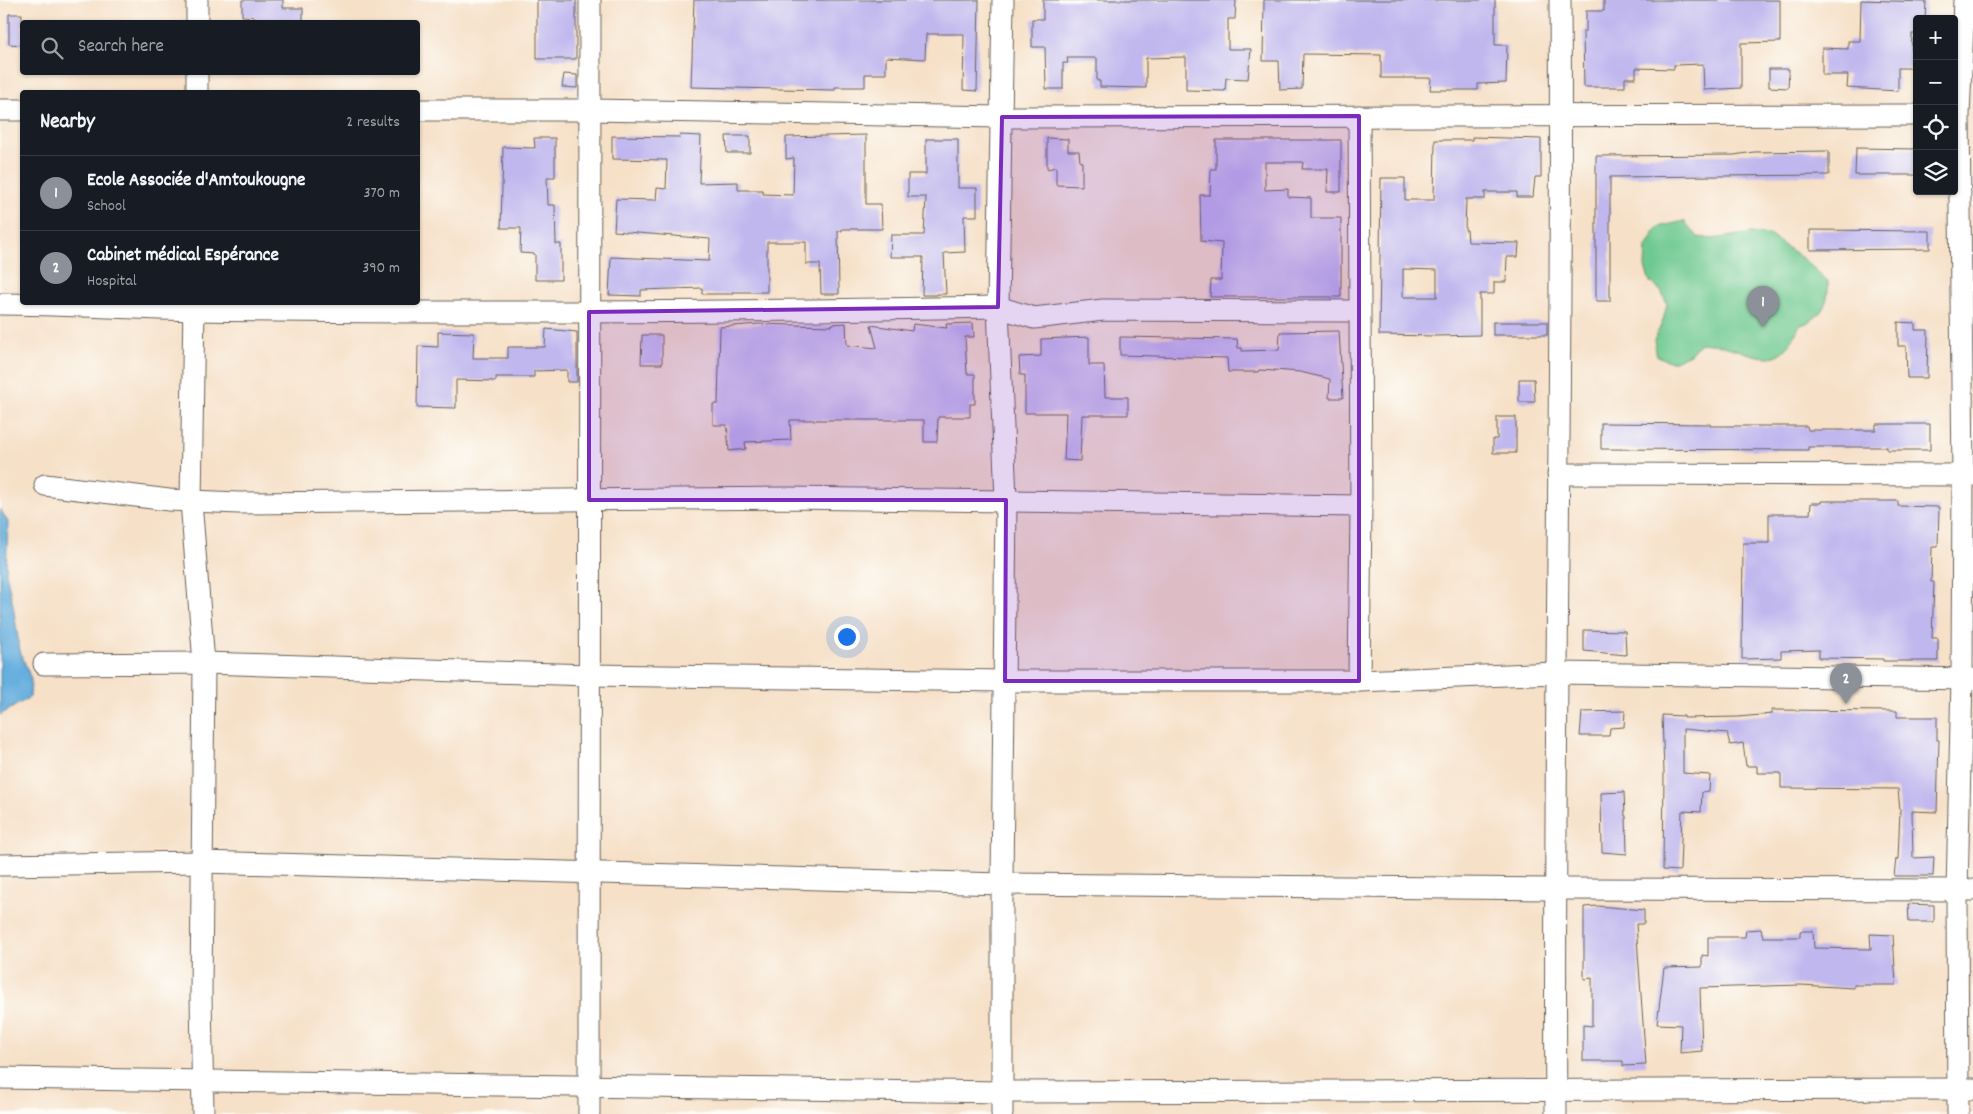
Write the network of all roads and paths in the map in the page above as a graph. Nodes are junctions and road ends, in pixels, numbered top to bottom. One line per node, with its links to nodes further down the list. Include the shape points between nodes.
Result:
1 (197, 0): 6 (street)
2 (590, 0): 12 (street)
3 (1003, 0): 16 (street)
4 (1560, 0): 17 (street)
5 (1964, 0): 14 (street)
6 (197, 20)
7 (197, 75): 8 (street)
8 (197, 90)
9 (0, 110): 10 (street)
10 (20, 110)
11 (420, 110): 12 (street)
12 (590, 110): 16 (street); 24 (street)
13 (1913, 115): 17 (street)
14 (1962, 115): 25 (street)
15 (1359, 116): 16 (street); 17 (street); 23 (street)
16 (1002, 117): 22 (street)
17 (1561, 117): 26 (street)
18 (0, 304): 19 (street)
19 (20, 304)
20 (97, 305): 21 (street)
21 (194, 306): 24 (street); 31 (street)
22 (998, 306): 23 (street, via 1034,318 1103,310); 24 (street); 30 (street)
23 (1359, 311): 32 (street)
24 (589, 312): 29 (street)
25 (1968, 316): 27 (street)
26 (1558, 474): 27 (street); 35 (street)
27 (1968, 474): 37 (street)
28 (45, 485): 31 (street)
29 (590, 500): 30 (street); 31 (street); 36 (street)
30 (1006, 500): 32 (street); 38 (street)
31 (191, 502): 33 (street)
32 (1360, 506): 39 (street)
33 (204, 663): 34 (street); 36 (street); 40 (street)
34 (44, 664)
35 (1557, 673): 37 (street); 39 (street); 44 (street)
36 (589, 675): 38 (street); 42 (street)
37 (1967, 679): 45 (street)
38 (1005, 681): 39 (street); 43 (street)
39 (1359, 681)
40 (201, 862): 41 (street); 42 (street); 47 (street)
41 (0, 865)
42 (589, 872): 43 (street); 48 (street)
43 (1002, 884): 44 (street); 51 (street)
44 (1556, 889): 45 (street); 50 (street)
45 (1965, 890): 49 (street)
46 (0, 1078): 47 (street)
47 (202, 1081): 48 (street); 52 (street)
48 (589, 1086): 51 (street); 53 (street)
49 (1965, 1088): 50 (street); 56 (street)
50 (1556, 1091): 51 (street); 55 (street)
51 (1002, 1092): 54 (street)
52 (203, 1114)
53 (589, 1114)
54 (1002, 1114)
55 (1556, 1114)
56 (1958, 1114)

